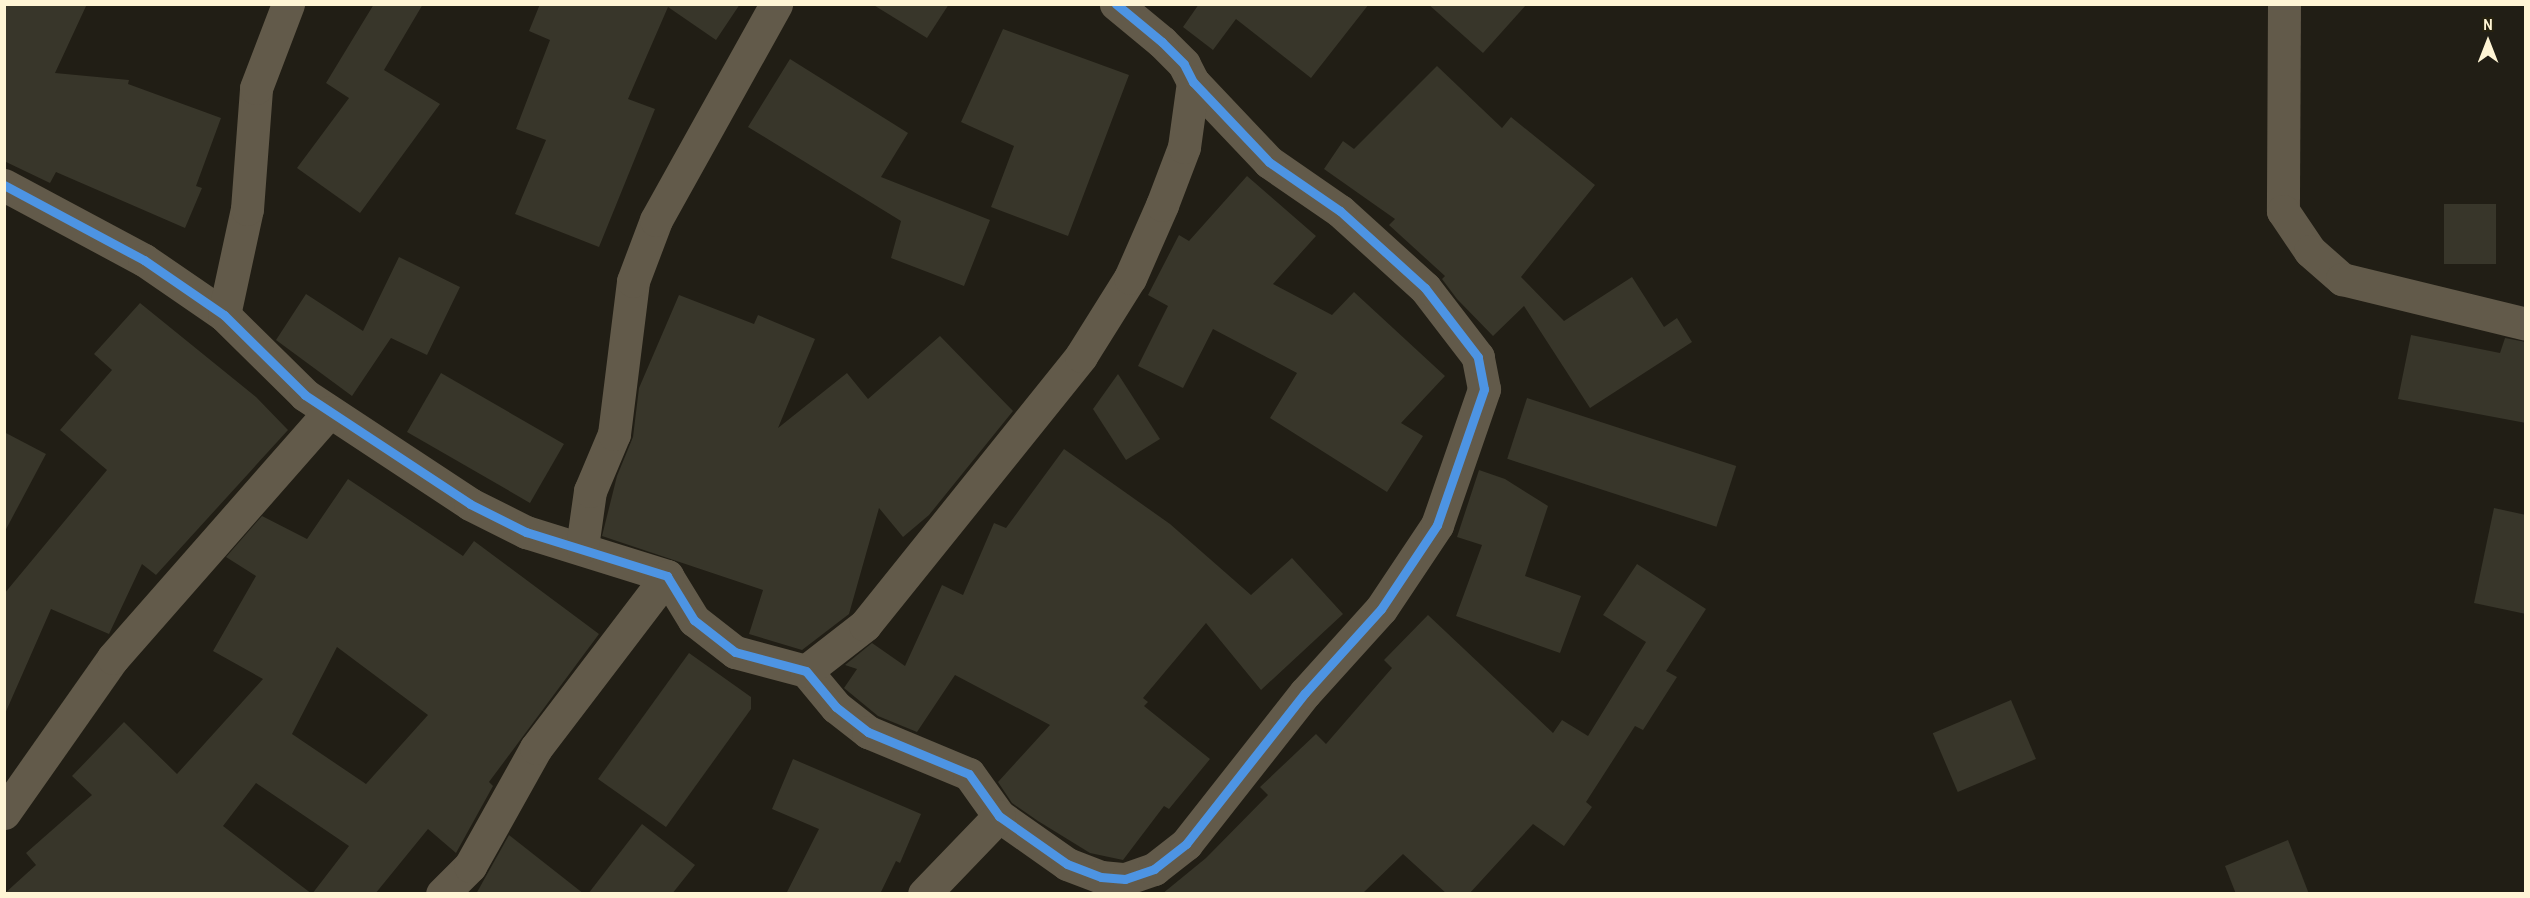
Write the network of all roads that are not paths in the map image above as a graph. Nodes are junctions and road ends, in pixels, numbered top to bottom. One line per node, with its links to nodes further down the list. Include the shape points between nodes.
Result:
1 (288, 4): 7 (street, via 256,88 247,209)
2 (776, 4): 10 (street, via 656,220 633,281 614,434 590,490)
3 (1116, 4): 5 (street, via 1184,64)
4 (2284, 4): 8 (street, via 2283,211 2310,251 2342,279)
5 (1192, 82): 12 (street, via 1184,147 1162,205 1130,278 1081,356 865,625); 14 (street, via 1269,162 1340,211 1425,288 1478,357 1481,400 1437,525 1381,609 1305,693 1186,844 1154,869 1125,879 1101,877 1067,864)
6 (4, 185): 7 (street, via 144,261)
7 (224, 315): 9 (street, via 305,395)
8 (2526, 324)
9 (329, 412): 10 (street, via 414,463 470,504 526,532); 13 (street, via 114,658)
10 (582, 547): 11 (street)
11 (667, 576): 12 (street, via 694,620 735,652); 15 (street, via 536,748 470,866)
12 (806, 671): 14 (street, via 836,707 868,732 969,774)
13 (4, 813)
14 (999, 816): 16 (street)
15 (442, 894)
16 (924, 894)

